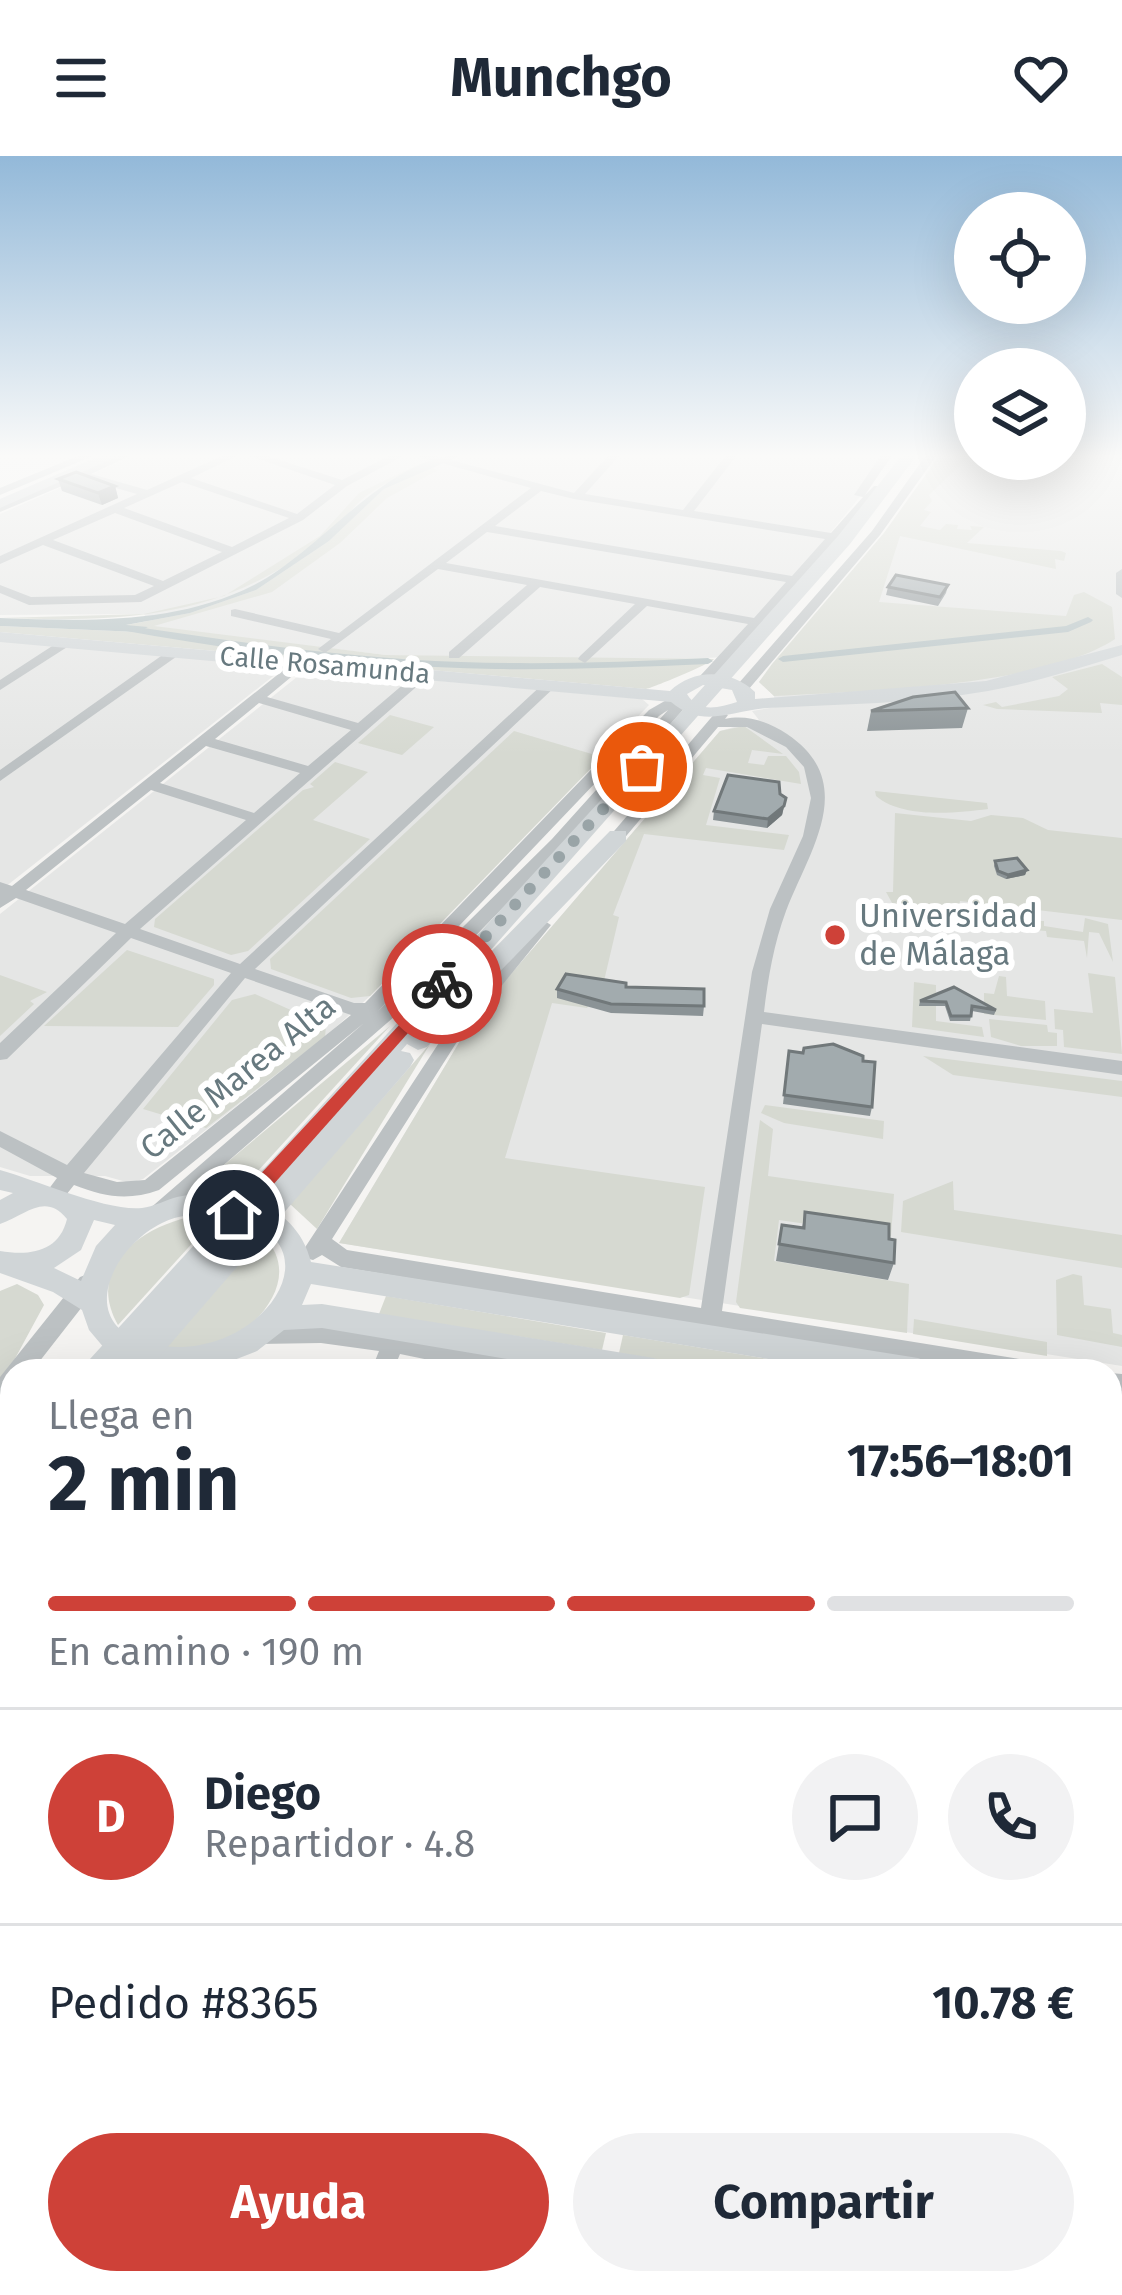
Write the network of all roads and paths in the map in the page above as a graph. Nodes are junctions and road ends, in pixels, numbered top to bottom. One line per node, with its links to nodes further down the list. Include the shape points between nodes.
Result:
1 (81, 555): 13 (street)
2 (228, 555): 13 (street)
3 (449, 555): 9 (street)
4 (648, 555): 11 (street)
5 (816, 555): 11 (street)
6 (832, 555): 28 (highway)
7 (833, 555): 28 (highway)
8 (859, 555): 37 (street)
9 (436, 565): 12 (street); 20 (street)
10 (1122, 573): 15 (street)
11 (796, 580): 18 (street)
12 (537, 583): 16 (street); 25 (street)
13 (165, 586): 14 (street, via 137,599 29,601)
14 (0, 589)
15 (1122, 594)
16 (644, 602): 18 (street); 27 (street)
17 (235, 613): 20 (street)
18 (758, 622): 32 (street)
19 (0, 637): 21 (main road, Calle Rosamunda)
20 (341, 637): 23 (street)
21 (68, 642): 24 (main road, Calle Rosamunda); 34 (street)
22 (1122, 648): 26 (main road); 37 (main road, via 942,689)
23 (325, 649)
24 (176, 652): 30 (main road, Calle Rosamunda); 44 (street)
25 (454, 655)
26 (1100, 656): 29 (street); 38 (main road, via 988,686)
27 (584, 659)
28 (744, 659): 42 (highway)
29 (1122, 660)
30 (301, 663): 31 (main road, Calle Rosamunda); 36 (street)
31 (424, 674): 33 (main road, Calle Rosamunda); 40 (street)
32 (705, 679): 35 (main road); 37 (main road)
33 (550, 685): 35 (main road, Calle Rosamunda); 51 (street)
34 (0, 686)
35 (679, 696): 39 (main road, Calle Rosamunda, via 695,712); 48 (street); 53 (street, Calle Marea Alta, via 654,712)
36 (256, 698): 40 (street); 41 (street)
37 (745, 701): 38 (main road); 39 (main road); 54 (street, via 809,764 817,785 812,827 772,928)
38 (789, 702): 39 (street)
39 (721, 719): 42 (street)
40 (362, 729): 43 (street)
41 (203, 740): 43 (street); 45 (street)
42 (677, 746): 47 (street); 52 (highway); 56 (highway)
43 (311, 772): 46 (street)
44 (0, 777)
45 (148, 784): 46 (street); 49 (street)
46 (258, 819): 50 (street)
47 (618, 836): 56 (highway); 65 (street, via 454,1033)
48 (558, 842): 52 (highway); 64 (street, via 404,999)
49 (5, 894): 50 (street)
50 (126, 932): 51 (street); 57 (street)
51 (240, 973): 53 (street); 55 (street, via 337,1020); 61 (street)
52 (434, 994): 62 (highway)
53 (370, 1009): 55 (street, Calle Marea Alta)
54 (755, 1017): 58 (street); 71 (street)
55 (344, 1032): 61 (street, Calle Marea Alta, via 140,1192)
56 (418, 1040): 62 (highway)
57 (0, 1054)
58 (1122, 1068)
59 (0, 1138): 61 (street)
60 (0, 1180): 61 (main road)
61 (64, 1190): 63 (main road); 64 (main road, via 106,1214); 66 (main road, via 81,1218 70,1246 37,1264)
62 (268, 1195): 75 (highway)
63 (0, 1214)
64 (148, 1218): 67 (main road, via 192,1205 247,1208 288,1234); 68 (main road, via 115,1243)
65 (322, 1243): 67 (street); 69 (street, via 341,1258)
66 (9, 1264): 68 (main road)
67 (299, 1267): 70 (main road); 72 (main road, via 294,1292)
68 (89, 1290): 72 (main road, via 113,1341 147,1356 203,1359); 74 (street)
69 (560, 1295): 70 (main road); 71 (street)
70 (479, 1301): 80 (main road)
71 (710, 1319): 81 (street)
72 (260, 1333): 73 (street, via 299,1331); 76 (street); 79 (main road, via 322,1316)
73 (392, 1347): 77 (street); 78 (street)
74 (29, 1359)
75 (118, 1359)
76 (230, 1359)
77 (387, 1359)
78 (462, 1359)
79 (582, 1359)
80 (843, 1359)
81 (958, 1359)

